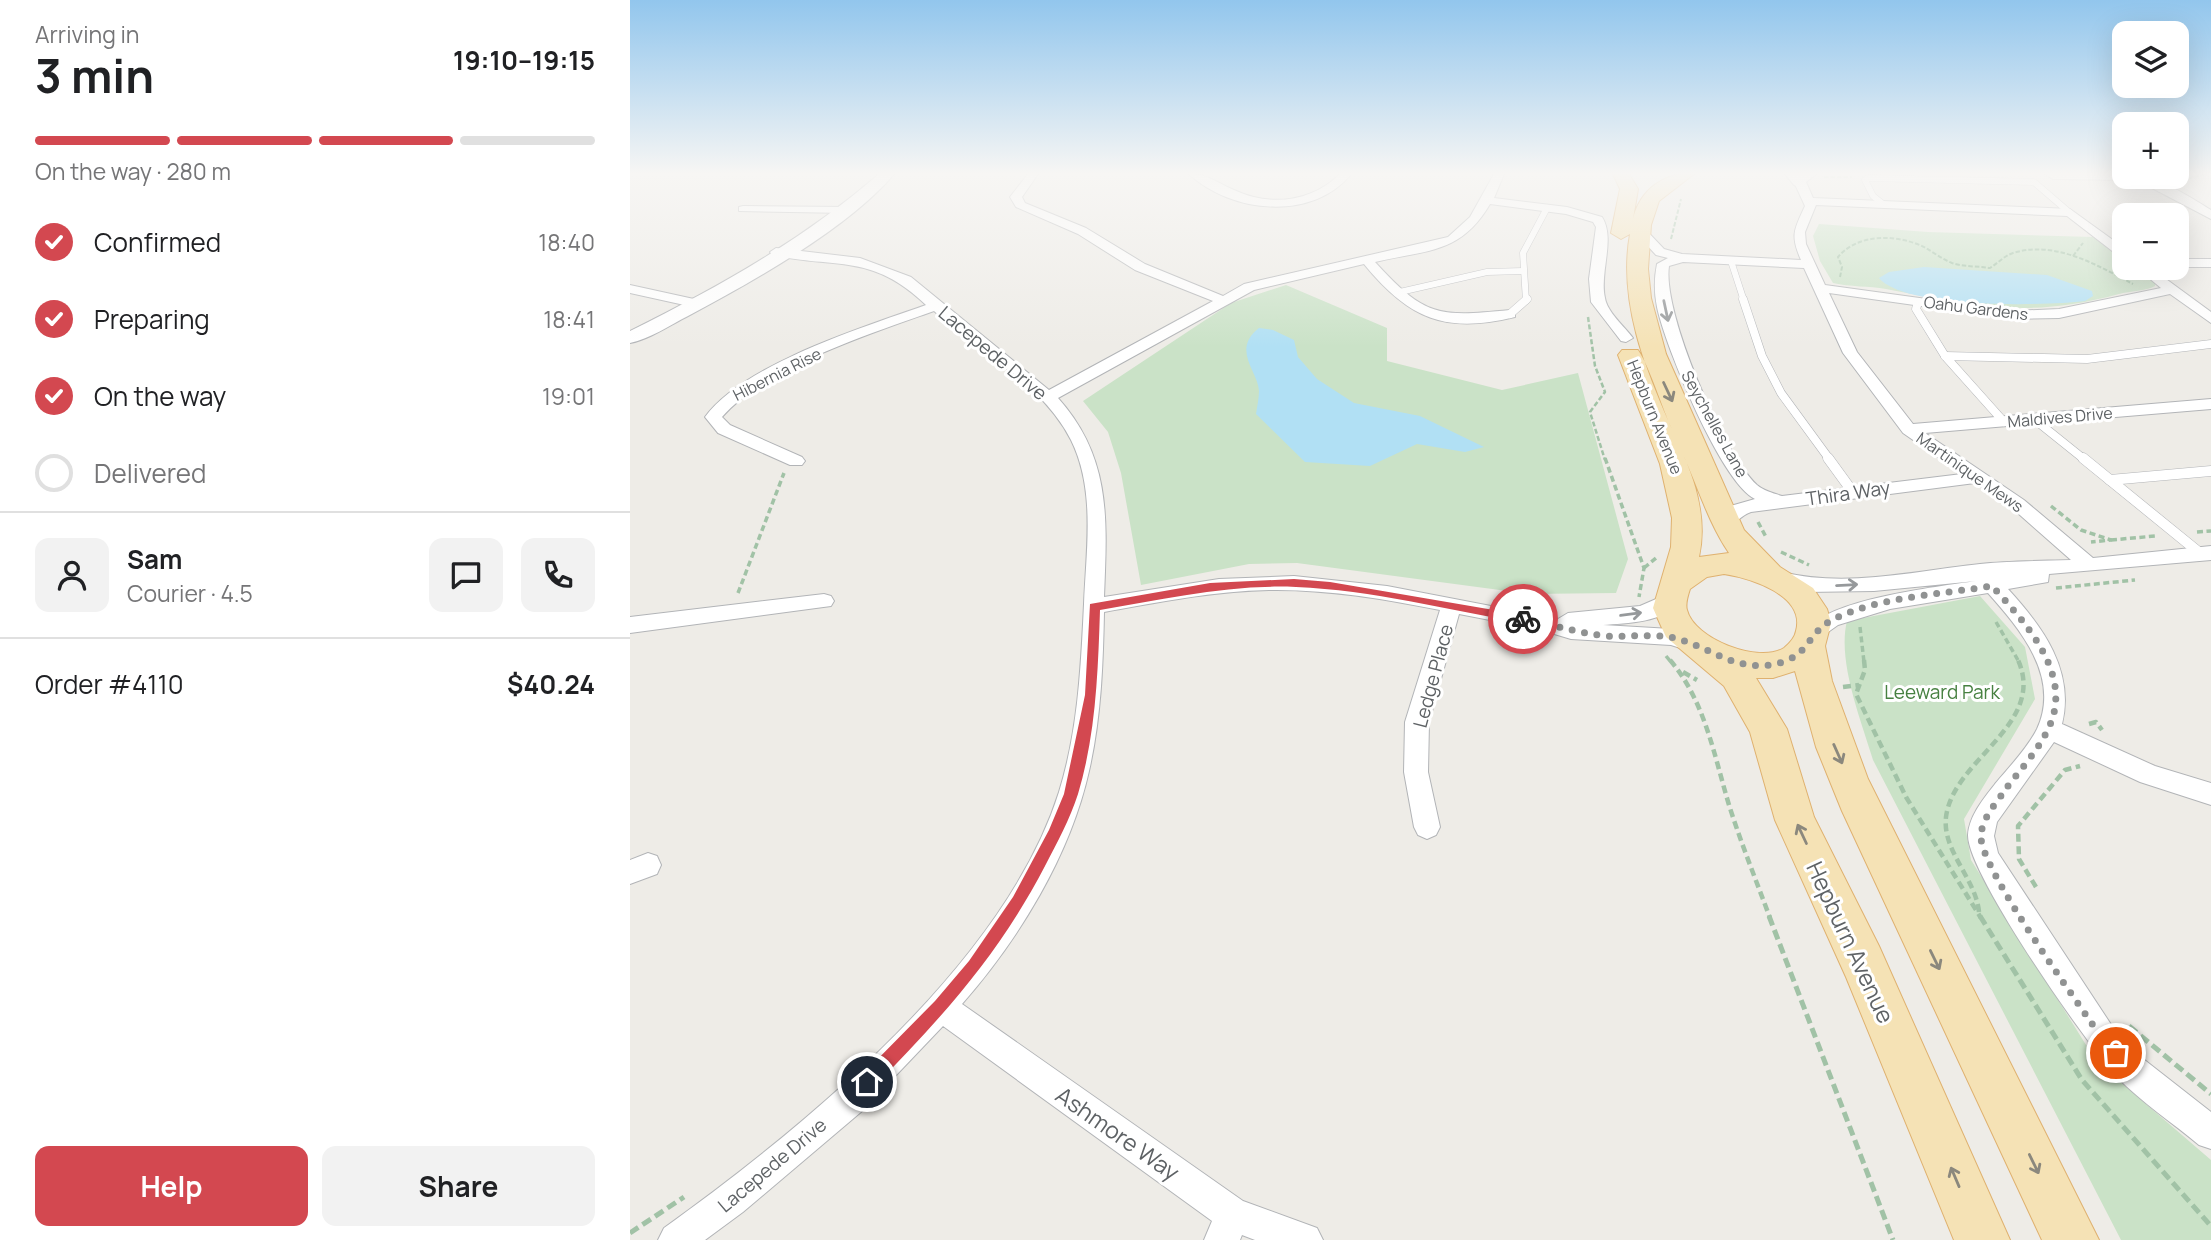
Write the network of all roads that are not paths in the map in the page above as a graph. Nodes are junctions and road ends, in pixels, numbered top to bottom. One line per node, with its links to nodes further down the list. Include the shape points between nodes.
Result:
1 (811, 232): 12 (street)
2 (1083, 232): 25 (street, via 1140,267)
3 (1464, 232): 14 (street, via 1452,240)
4 (1534, 232): 19 (lane, via 1523,253)
5 (1601, 232): 33 (street, via 1598,302)
6 (1626, 232): 33 (main road, Hepburn Avenue, via 1617,248 1616,275)
7 (1635, 232): 47 (main road, Hepburn Avenue, one-way to 47, via 1644,324)
8 (1644, 232): 13 (street, via 1660,252)
9 (1801, 232): 17 (street, Martinique Mews)
10 (2095, 232): 11 (street)
11 (2112, 245)
12 (782, 253): 27 (street); 28 (street, Lacepede Drive, via 828,256 880,268 906,280)
13 (1682, 258): 15 (street); 46 (street, Seychelles Lane, one-way to 46, via 1661,269 1664,303 1681,361 1749,487)
14 (1366, 259): 24 (street); 25 (street, via 1270,280)
15 (1731, 261): 17 (street); 45 (lane, via 1762,356 1781,393)
16 (2189, 263): 18 (street)
17 (1809, 264): 21 (street, Martinique Mews)
18 (2210, 264)
19 (1523, 271): 24 (lane, via 1487,272); 29 (lane, via 1527,300)
20 (2160, 280): 23 (street)
21 (1826, 285): 26 (street, Oahu Gardens); 40 (street, Martinique Mews, via 1850,353)
22 (630, 289): 27 (street)
23 (2174, 290): 26 (street, Oahu Gardens, via 2044,315); 30 (street)
24 (1400, 292): 29 (street, via 1433,317)
25 (1222, 300): 36 (street)
26 (1917, 302): 35 (lane, via 1916,309)
27 (693, 303): 31 (street); 32 (street)
28 (936, 306): 36 (street, Lacepede Drive); 41 (street, Hibernia Rise, via 835,344 719,406 713,417 724,429)
29 (1510, 314)
30 (2211, 319)
31 (630, 331)
32 (630, 338)
33 (1626, 338): 52 (main road, Hepburn Avenue, via 1634,370 1684,490 1685,558)
34 (2211, 344): 35 (lane, via 2087,359)
35 (1945, 356): 39 (lane)
36 (1048, 397): 54 (street, Lacepede Drive, via 1083,442 1093,471 1098,508)
37 (2211, 404): 38 (street, Maldives Drive)
38 (2034, 419): 39 (street, Maldives Drive); 44 (lane)
39 (2004, 422): 40 (street, Maldives Drive)
40 (1909, 429): 43 (street, Martinique Mews)
41 (793, 459)
42 (2211, 471): 44 (lane)
43 (1979, 477): 45 (street, Thira Way); 50 (street, Martinique Mews, via 2066,545)
44 (2110, 480): 48 (lane)
45 (1852, 491): 46 (street, Thira Way)
46 (1782, 502): 47 (street, Thira Way, via 1740,508)
47 (1724, 523): 49 (main road, Hepburn Avenue, via 1740,547)
48 (2206, 553): 50 (street)
49 (1773, 561): 51 (street, one-way to 51, via 1806,585); 52 (main road, via 1710,564 1688,572); 58 (main road, via 1808,605 1814,620)
50 (2078, 565): 51 (street, via 2033,580)
51 (1985, 578): 58 (street, via 1831,620); 60 (street, via 2013,608 2050,663)
52 (1657, 596): 56 (street, one-way to 52, via 1644,612); 59 (main road)
53 (824, 601): 57 (street)
54 (1094, 607): 55 (street, via 1210,587 1267,583 1330,586); 63 (street, Lacepede Drive, via 1091,695 1071,794 1018,902)
55 (1451, 607): 56 (street); 62 (street, Ledge Place, via 1418,722 1416,772)
56 (1541, 622): 59 (street, via 1571,631 1671,638)
57 (630, 625)
58 (1811, 641): 59 (main road, via 1787,661 1758,666); 69 (main road, one-way to 69, via 1814,690 1828,731)
59 (1689, 651): 68 (main road, Hepburn Avenue, one-way to 59, via 1863,962 1795,820 1768,729 1755,702 1736,676)
60 (2060, 734): 61 (street, via 2149,775); 64 (street, via 1985,819 1981,837 1986,856 2101,1037 2131,1069)
61 (2211, 794)
62 (1427, 827)
63 (941, 1007): 65 (street, Ashmore Way); 66 (street, Lacepede Drive, via 849,1101 791,1152)
64 (2211, 1133)
65 (1228, 1227): 67 (street, Ashmore Way)
66 (676, 1240)
67 (1305, 1240)
68 (1982, 1240)
69 (2071, 1240)

